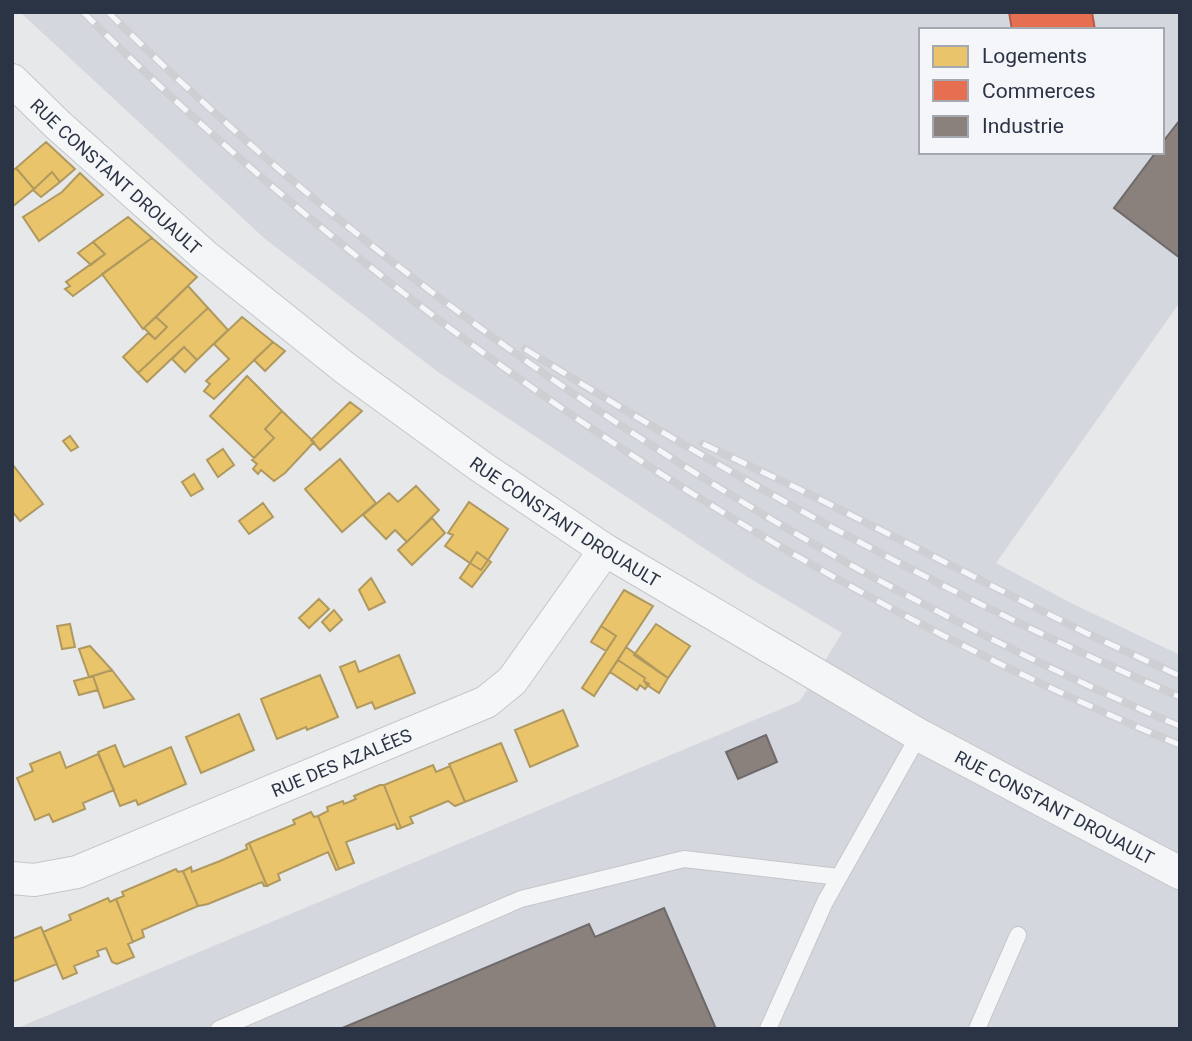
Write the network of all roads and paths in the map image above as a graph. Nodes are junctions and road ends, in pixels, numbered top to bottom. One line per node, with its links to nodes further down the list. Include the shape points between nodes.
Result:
1 (12, 80): 2 (street, RUE CONSTANT DROUAULT, via 205,256 334,359)
2 (605, 550): 3 (street, RUE CONSTANT DROUAULT); 6 (street, RUE DES AZALÉES, via 512,681 486,702 77,872 34,880)
3 (919, 736): 4 (street, RUE CONSTANT DROUAULT); 5 (lane)
4 (1180, 873)
5 (839, 877): 8 (lane, via 684,859 670,862 521,899); 9 (lane)
6 (12, 878)
7 (1018, 935): 10 (lane)
8 (219, 1029)
9 (768, 1029)
10 (977, 1029)

